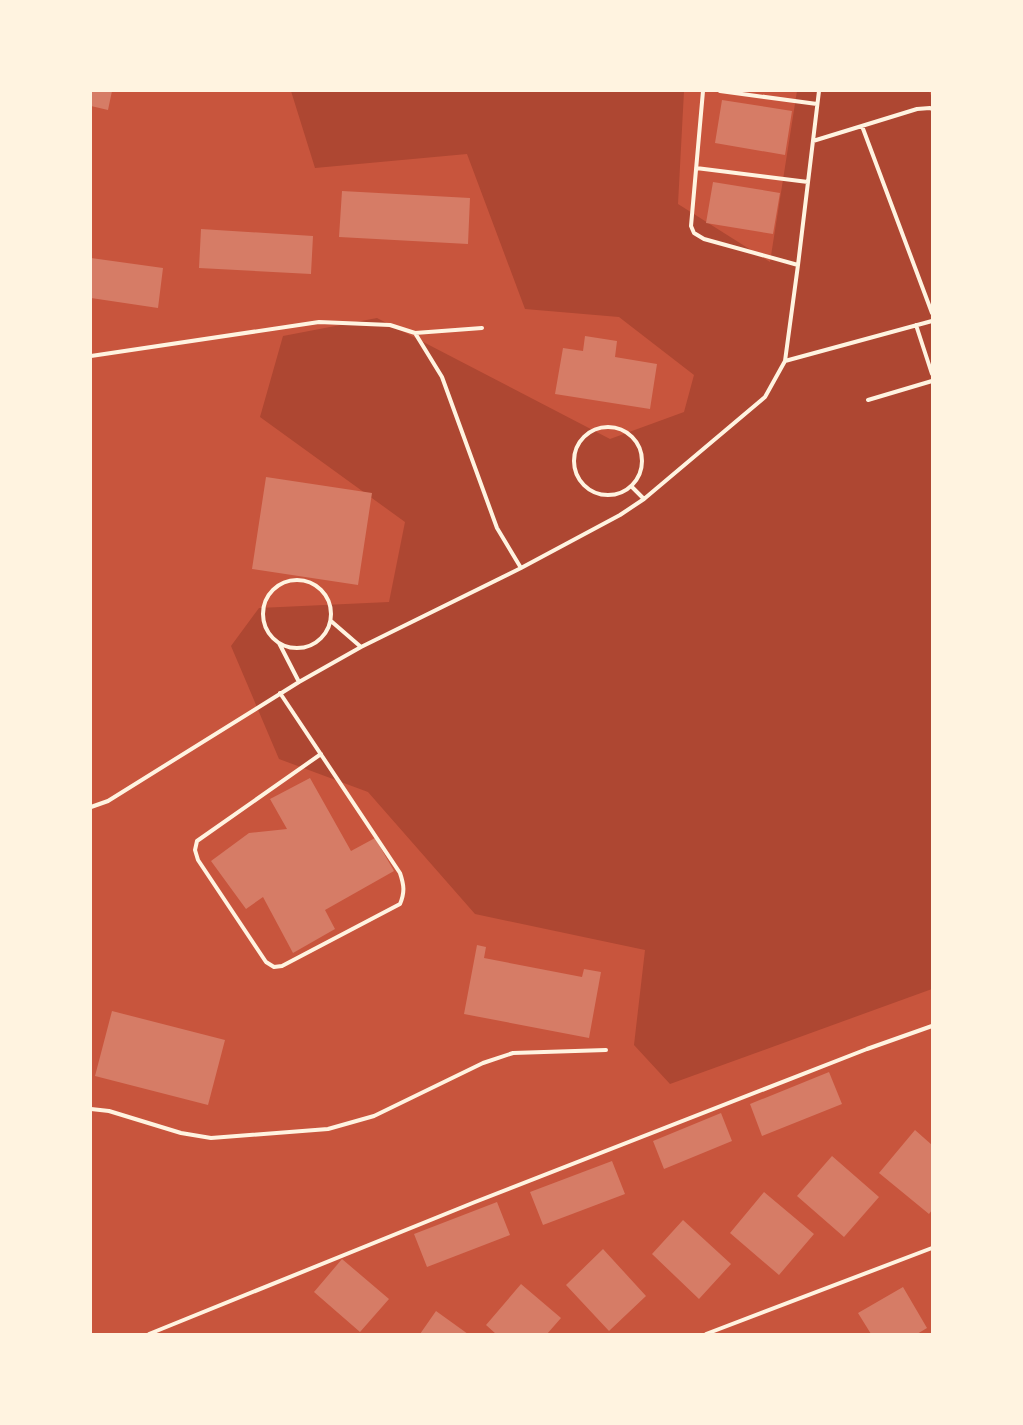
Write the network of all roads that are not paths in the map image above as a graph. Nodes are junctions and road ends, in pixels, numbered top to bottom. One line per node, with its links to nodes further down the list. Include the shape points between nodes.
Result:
1 (703, 91): 8 (street)
2 (720, 91): 4 (street)
3 (819, 91): 4 (street)
4 (817, 104): 7 (street)
5 (932, 109): 6 (street, via 917,109)
6 (862, 126): 7 (street); 11 (street)
7 (813, 141): 9 (street)
8 (696, 168): 9 (street); 10 (street, via 690,226 694,233 704,240)
9 (808, 182): 10 (street)
10 (798, 265): 17 (street)
11 (932, 313)
12 (932, 321): 13 (street)
13 (916, 325): 17 (street); 18 (street)
14 (482, 328): 15 (street)
15 (415, 333): 16 (street, via 390,325 319,322); 23 (street, via 442,377 497,528)
16 (91, 356)
17 (785, 361): 22 (street, via 765,397)
18 (932, 374)
19 (932, 381): 20 (street)
20 (868, 400)
21 (631, 486): 21 (street, via 613,495 590,490 581,481 574,459 576,448 582,438 592,430 603,427 615,427 633,438 642,457 638,477); 22 (street)
22 (644, 499): 23 (street, via 620,515)
23 (521, 568): 26 (street)
24 (331, 621): 25 (street, via 327,631 312,645 290,648); 25 (street, via 328,600 323,591 314,584 304,580 292,580 281,584 272,591 263,612 264,624 270,635); 26 (street)
25 (279, 643): 27 (street)
26 (361, 647): 27 (street)
27 (299, 682): 28 (street)
28 (280, 693): 29 (street); 30 (street, via 108,801)
29 (320, 754): 29 (street, via 400,872 404,895 400,904 282,966 274,966 266,962 198,860 195,850 197,841)
30 (91, 807)
31 (932, 1026): 35 (street, via 475,1202)
32 (606, 1050): 33 (street, via 513,1053 483,1063 374,1116 328,1129 211,1138 181,1133 109,1111)
33 (91, 1109)
34 (932, 1248): 36 (street)
35 (149, 1334)
36 (706, 1334)

